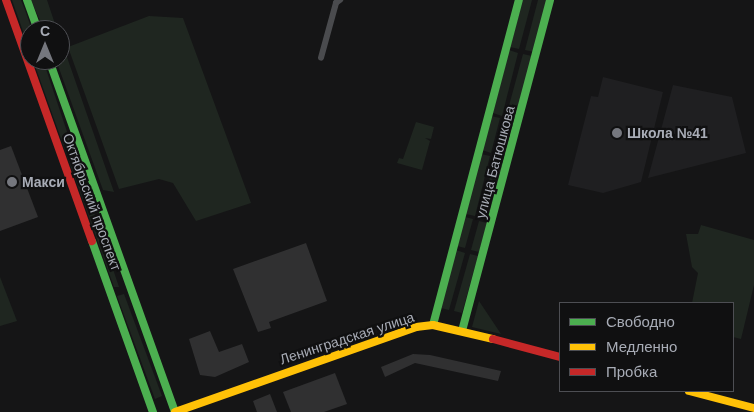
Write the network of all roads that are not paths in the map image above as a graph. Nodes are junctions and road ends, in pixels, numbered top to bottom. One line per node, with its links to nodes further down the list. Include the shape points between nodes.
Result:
1 (6, 0): 10 (street, Октябрьский проспект)
2 (27, 0): 6 (street)
3 (340, 0): 7 (street, via 336,3)
4 (518, 0): 11 (street, улица Батюшкова)
5 (550, 0): 12 (street, улица Батюшкова)
6 (34, 20)
7 (321, 58)
8 (52, 70): 9 (street, Октябрьский проспект)
9 (127, 286): 10 (street, via 123,291); 17 (street, Октябрьский проспект)
10 (111, 291): 16 (street, Октябрьский проспект)
11 (433, 325): 12 (street, Ленинградская улица); 17 (street, Ленинградская улица, via 416,327 356,346)
12 (462, 331): 13 (street, Ленинградская улица)
13 (559, 357)
14 (693, 392): 15 (street)
15 (754, 408)
16 (153, 412)
17 (175, 412)

